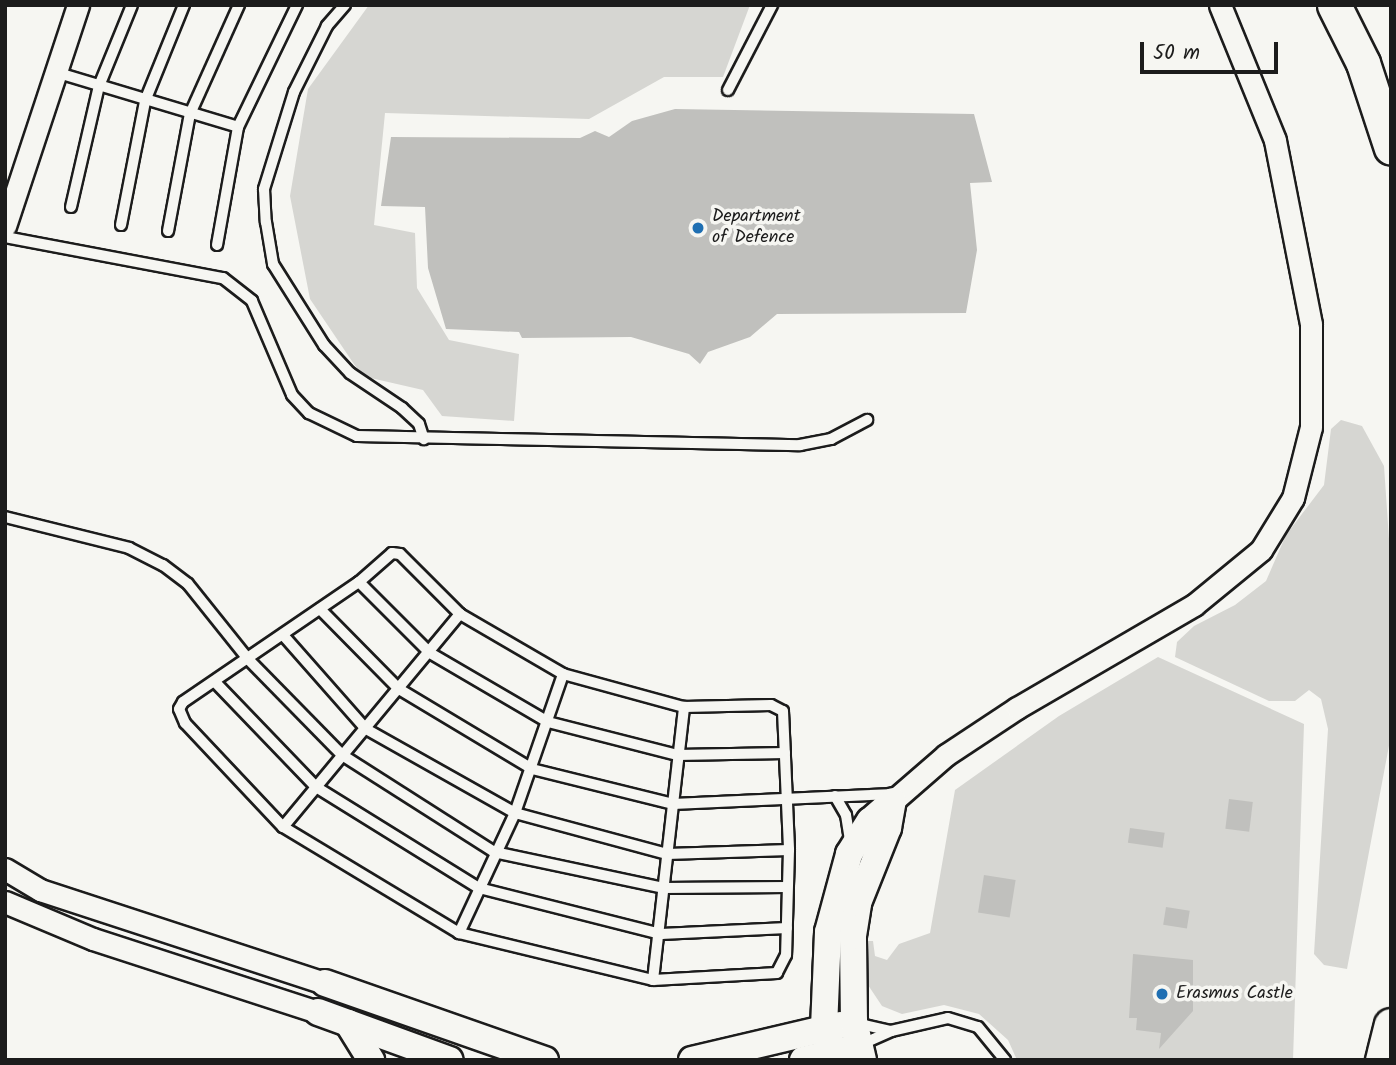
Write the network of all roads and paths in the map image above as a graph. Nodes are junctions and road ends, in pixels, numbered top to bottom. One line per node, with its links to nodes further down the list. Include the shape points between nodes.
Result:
1 (78, 5): 10 (street)
2 (132, 5): 11 (lane)
3 (184, 5): 13 (lane)
4 (239, 5): 14 (lane)
5 (298, 5): 15 (lane)
6 (345, 5): 24 (lane, via 327,26 281,131 264,189 273,264 324,345 368,388 419,424)
7 (772, 5): 12 (lane)
8 (1220, 5): 45 (street, via 1275,140 1312,333 1311,427 1293,498 1261,550 1194,605 1017,708)
9 (1334, 5): 16 (main road, via 1363,63)
10 (55, 72): 11 (lane); 19 (street)
11 (99, 86): 13 (lane); 17 (lane)
12 (728, 90)
13 (145, 101): 14 (lane); 18 (lane)
14 (190, 114): 15 (lane); 20 (lane)
15 (238, 127): 22 (lane)
16 (1391, 148)
17 (71, 207)
18 (121, 225)
19 (5, 226)
20 (168, 231)
21 (5, 237): 24 (lane, via 223,278 252,301 292,394 309,413 357,436)
22 (217, 245)
23 (867, 420): 24 (lane, via 831,439 800,445)
24 (424, 439)
25 (5, 517): 31 (lane, via 129,548 163,565 188,584)
26 (359, 582): 27 (lane); 28 (lane, via 382,558 397,552); 30 (lane)
27 (320, 609): 29 (lane); 34 (lane)
28 (460, 614): 30 (lane); 32 (lane)
29 (283, 635): 31 (lane); 37 (lane)
30 (430, 653): 34 (lane); 36 (lane)
31 (248, 659): 33 (lane); 39 (lane)
32 (563, 674): 35 (lane); 36 (lane)
33 (215, 682): 42 (lane); 48 (lane, via 183,702 180,714)
34 (399, 688): 37 (lane); 41 (lane)
35 (684, 707): 38 (lane, via 779,707 788,720); 40 (lane)
36 (548, 722): 40 (lane); 41 (lane)
37 (366, 729): 39 (lane); 47 (lane)
38 (785, 753): 40 (lane); 44 (lane)
39 (342, 755): 42 (lane); 50 (lane)
40 (677, 755): 46 (lane)
41 (532, 769): 46 (lane); 47 (lane)
42 (316, 788): 48 (lane); 55 (lane)
43 (835, 796): 44 (lane); 45 (lane); 52 (lane, via 846,815)
44 (789, 798): 46 (lane); 49 (lane)
45 (896, 798): 52 (street, via 870,821); 69 (street, via 858,903 850,964)
46 (673, 804): 51 (lane)
47 (515, 813): 50 (lane); 51 (lane)
48 (283, 827): 59 (lane)
49 (789, 850): 51 (lane); 54 (lane)
50 (494, 852): 55 (lane); 56 (lane)
51 (667, 854): 56 (lane)
52 (845, 865): 66 (street, via 825,950)
53 (5, 869): 62 (street, via 40,890)
54 (788, 887): 56 (lane); 58 (lane)
55 (479, 888): 59 (lane); 60 (lane)
56 (663, 888): 60 (lane)
57 (5, 902): 63 (street, via 67,929)
58 (787, 928): 60 (lane); 61 (lane, via 783,964 768,977)
59 (458, 933): 61 (lane)
60 (661, 934): 61 (lane)
61 (653, 980)
62 (325, 983): 68 (street); 70 (street, via 395,1026)
63 (318, 1012): 64 (street)
64 (348, 1023): 70 (street); 71 (street)
65 (1391, 1026): 77 (main road)
66 (824, 1028): 69 (street); 74 (street)
67 (891, 1031): 69 (lane); 69 (lane); 76 (lane, via 948,1018 964,1021 987,1035)
68 (514, 1048): 70 (street, via 441,1039); 73 (street)
69 (849, 1048): 75 (street)
70 (407, 1052): 72 (street)
71 (371, 1060)
72 (450, 1060)
73 (545, 1060)
74 (692, 1060)
75 (803, 1060)
76 (1005, 1060)
77 (1382, 1060)

